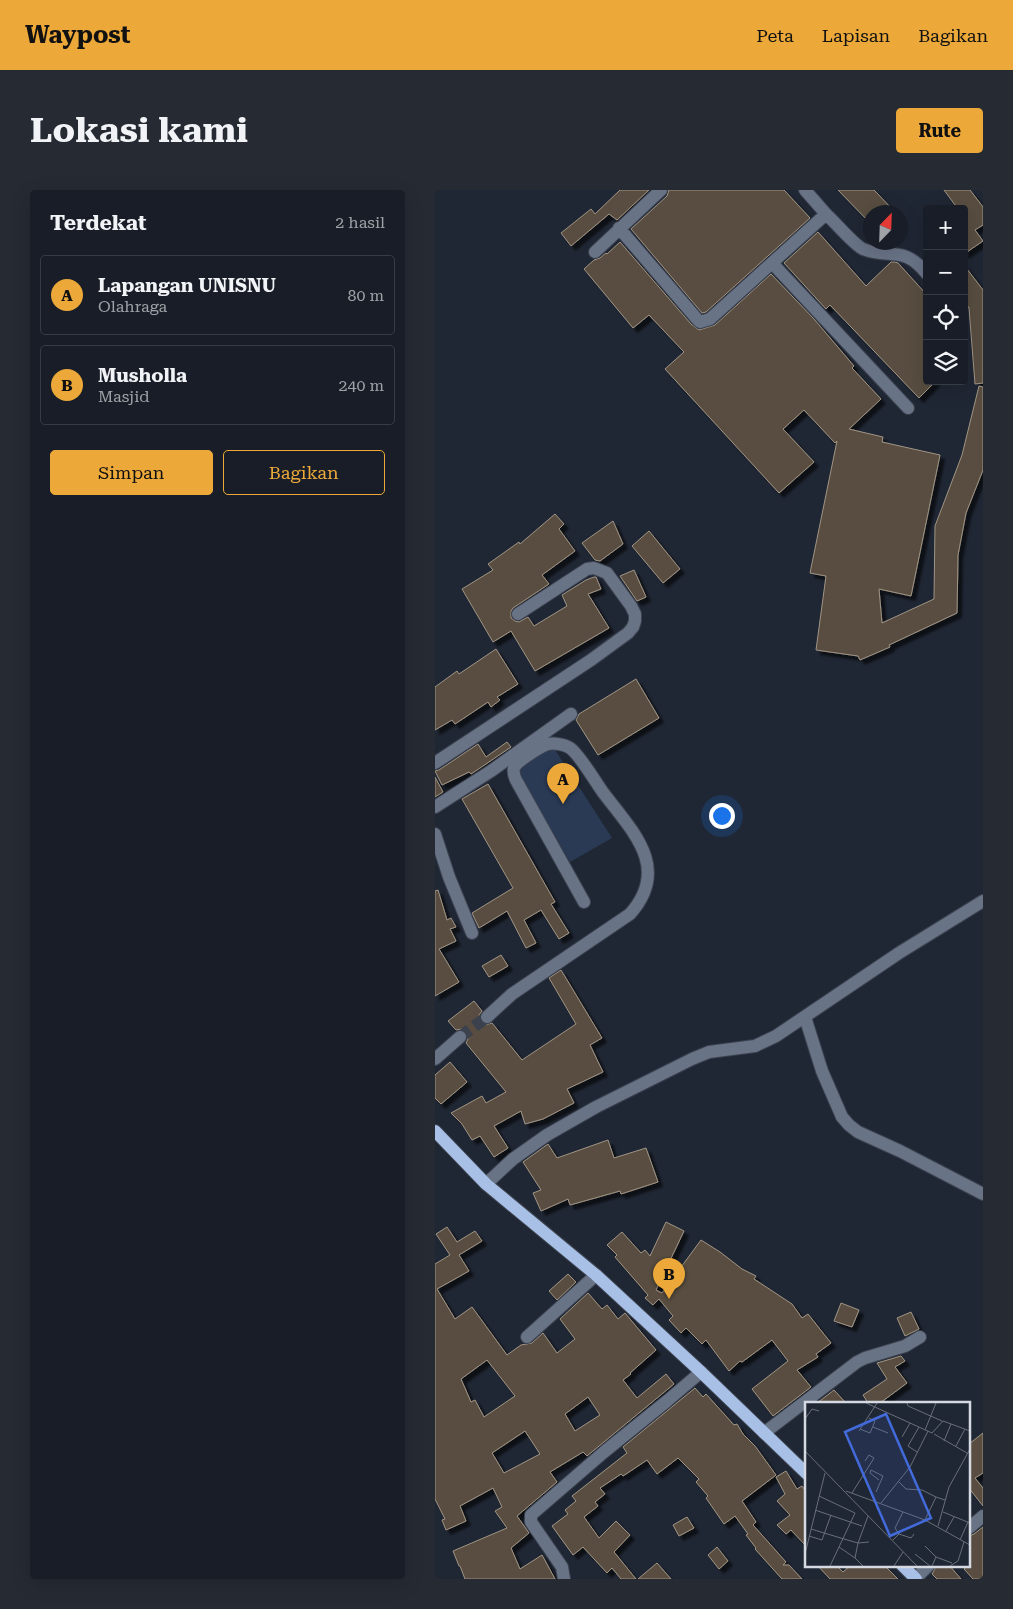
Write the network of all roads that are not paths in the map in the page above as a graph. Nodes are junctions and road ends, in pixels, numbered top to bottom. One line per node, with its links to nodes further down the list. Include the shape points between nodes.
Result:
1 (661, 190): 4 (street)
2 (805, 190): 3 (street)
3 (826, 214): 6 (street); 7 (street, via 862,248 910,258)
4 (619, 228): 5 (street); 6 (street, via 700,322 710,319)
5 (595, 252)
6 (772, 263): 8 (street)
7 (923, 270)
8 (908, 408)
9 (518, 614): 11 (street, via 587,569 594,568 607,573 631,606 635,621 628,634)
10 (571, 714): 12 (street)
11 (435, 762)
12 (435, 807)
13 (435, 834): 16 (street)
14 (983, 901): 18 (street)
15 (583, 902): 17 (street, via 514,773 519,761 547,744 570,748 637,839 647,858 649,877 641,903 631,914 512,994)
16 (472, 933)
17 (487, 1017)
18 (805, 1017): 22 (street, via 755,1046 709,1052 596,1107 547,1135); 23 (street, via 822,1070 842,1117 849,1125)
19 (461, 1036): 20 (street)
20 (435, 1059)
21 (435, 1132): 22 (main road)
22 (486, 1184): 24 (main road)
23 (983, 1194)
24 (596, 1275): 25 (street); 27 (main road)
25 (527, 1336)
26 (920, 1337): 29 (street, via 905,1346 857,1362)
27 (701, 1372): 30 (main road); 36 (street, via 531,1516 531,1522 562,1567)
28 (805, 1402): 30 (street)
29 (805, 1402)
30 (764, 1434): 31 (main road)
31 (805, 1472)
32 (983, 1516): 33 (street)
33 (971, 1526)
34 (903, 1566): 37 (main road)
35 (928, 1566): 37 (street)
36 (565, 1579)
37 (916, 1579)

